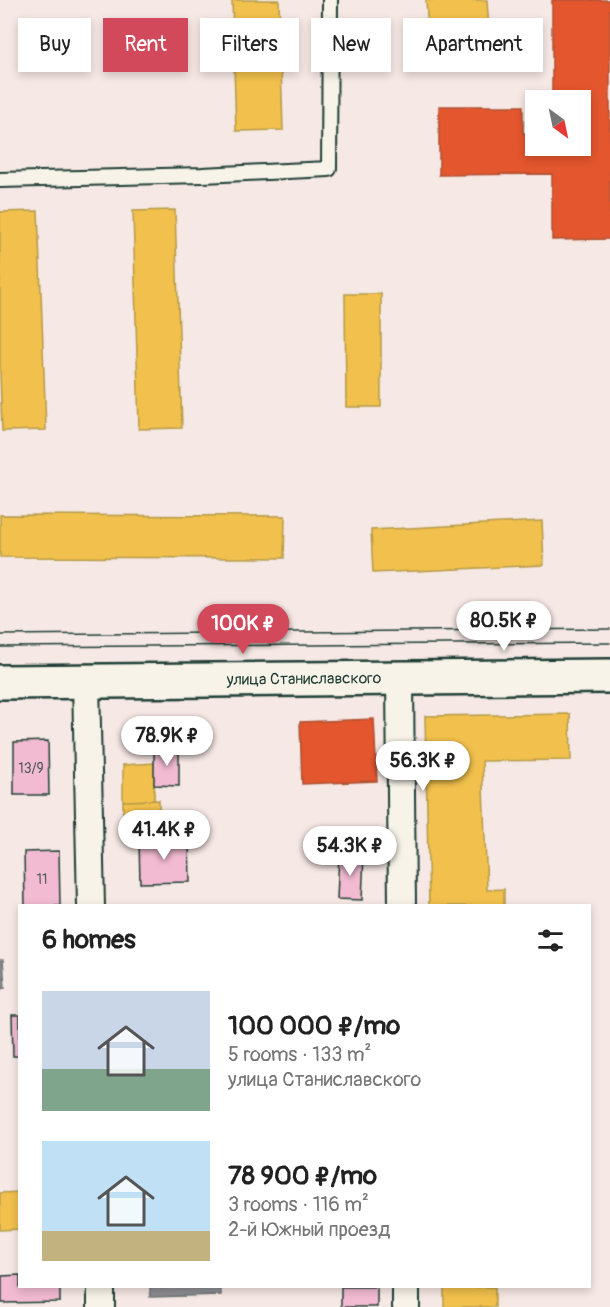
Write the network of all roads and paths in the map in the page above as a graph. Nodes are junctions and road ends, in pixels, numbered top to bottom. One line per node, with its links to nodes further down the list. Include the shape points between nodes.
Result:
1 (330, 0): 2 (lane, via 329,169)
2 (0, 180)
3 (610, 675): 4 (main road, улица Станиславского)
4 (400, 679): 6 (main road, улица Станиславского); 8 (street)
5 (0, 682): 6 (main road, улица Станиславского)
6 (86, 682): 7 (street)
7 (91, 904)
8 (402, 904)
9 (100, 1288): 11 (street)
10 (406, 1288): 12 (street)
11 (101, 1307)
12 (406, 1307)

